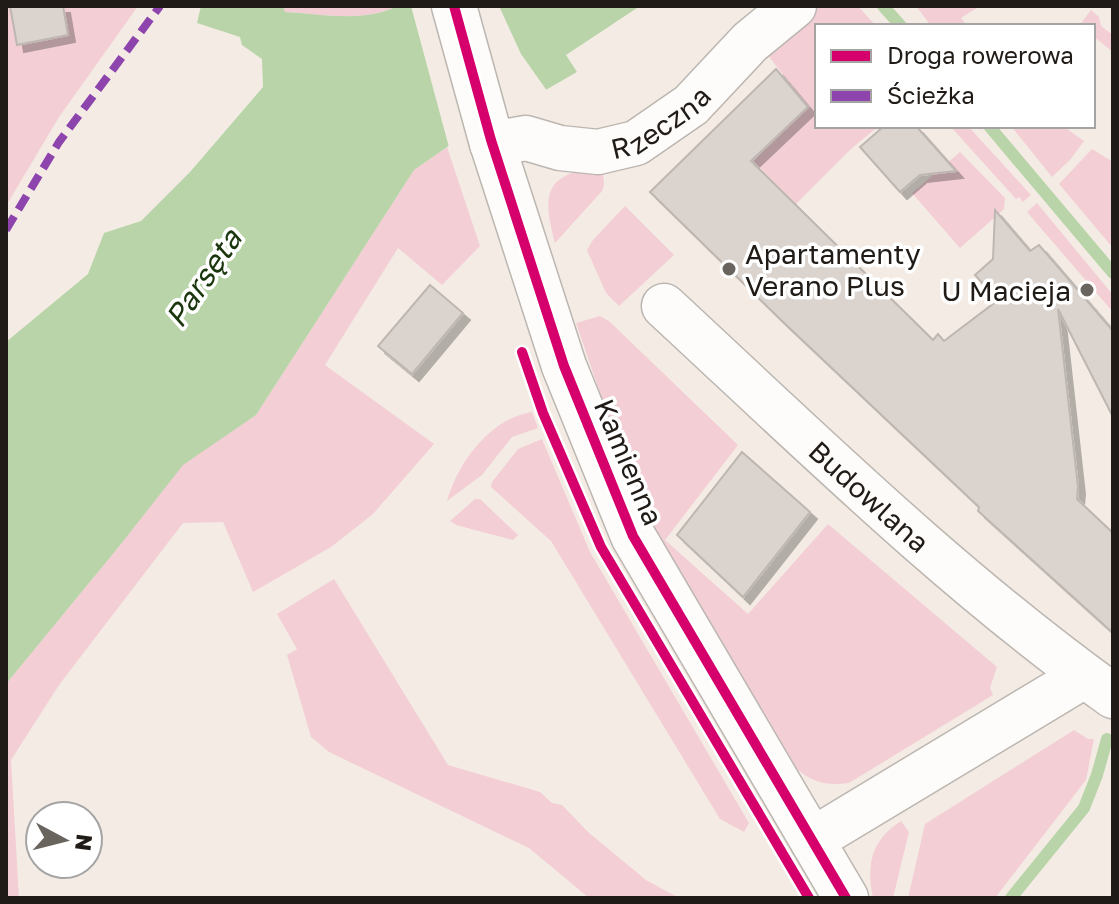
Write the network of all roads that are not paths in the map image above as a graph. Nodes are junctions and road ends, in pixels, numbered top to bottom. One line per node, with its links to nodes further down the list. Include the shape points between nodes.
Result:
1 (454, 6): 3 (street, Kamienna)
2 (794, 6): 3 (street, Rzeczna, via 750,42 673,121 636,143 598,152 526,138)
3 (492, 142): 6 (street, Kamienna, via 564,366 633,536)
4 (664, 306): 5 (street, Budowlana, via 918,541)
5 (1099, 686): 6 (street, Budowlana)
6 (812, 840): 7 (street, Kamienna)
7 (846, 898)

